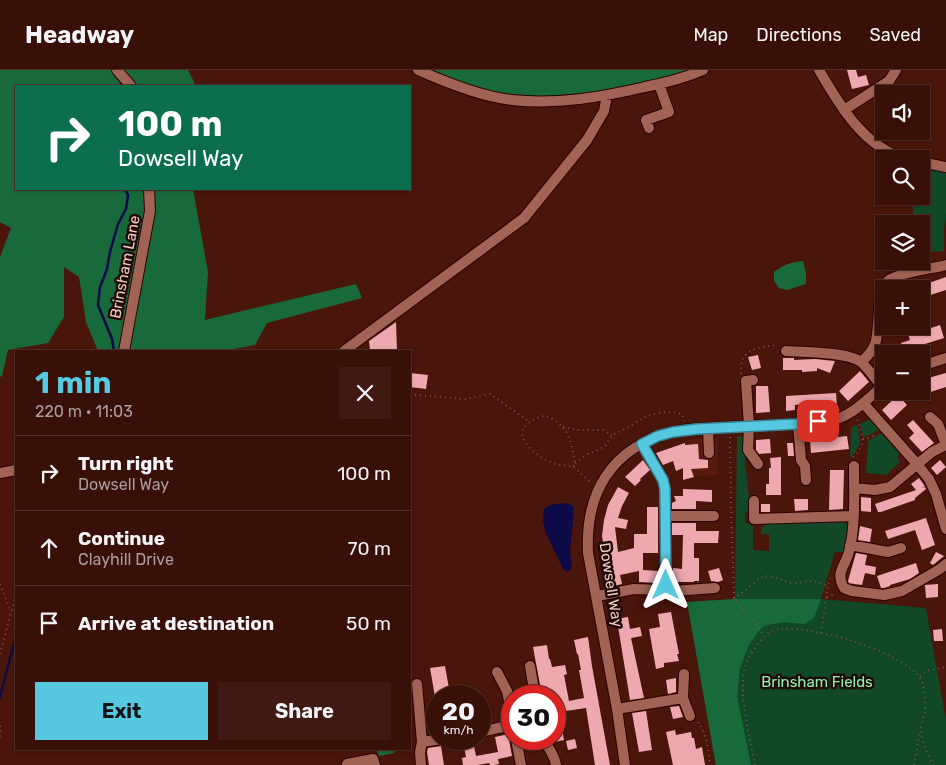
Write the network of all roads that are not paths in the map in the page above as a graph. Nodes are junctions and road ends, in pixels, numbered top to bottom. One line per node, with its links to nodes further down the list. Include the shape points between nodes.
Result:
1 (117, 70): 7 (street)
2 (418, 70): 8 (street, via 512,100 572,100)
3 (704, 70): 6 (street)
4 (819, 70): 9 (street)
5 (896, 70): 9 (street, via 889,81)
6 (659, 84): 8 (street); 10 (street, via 669,112 646,120)
7 (130, 85)
8 (607, 96): 18 (street, via 604,111 587,140 524,218)
9 (844, 110): 11 (street, via 866,136)
10 (649, 128)
11 (885, 150)
12 (930, 164): 13 (street)
13 (946, 167)
14 (148, 190): 17 (street, Brinsham Lane, via 150,211)
15 (946, 265): 20 (street, via 897,276 887,282 882,293 876,342 871,353)
16 (782, 348): 20 (street)
17 (124, 350)
18 (345, 350)
19 (946, 358): 21 (street)
20 (861, 362): 22 (street)
21 (930, 363)
22 (875, 377)
23 (753, 380): 28 (street, via 746,380)
24 (875, 393): 25 (street, Dowsell Way)
25 (864, 403): 27 (street, Dowsell Way, via 844,416); 34 (street)
26 (930, 417): 31 (street, via 938,424)
27 (798, 424): 28 (street, Dowsell Way); 38 (street)
28 (746, 426): 29 (street, Dowsell Way); 33 (street, via 748,450)
29 (708, 428): 30 (street, Dowsell Way, via 673,432); 32 (street)
30 (642, 444): 42 (street, via 663,480); 51 (street, Dowsell Way, via 612,467 592,506 588,553)
31 (946, 445): 34 (street)
32 (709, 453)
33 (758, 464)
34 (917, 464): 39 (street, via 890,487 875,490); 41 (street, via 929,479)
35 (854, 466): 39 (street)
36 (15, 470): 37 (street)
37 (0, 473)
38 (806, 480)
39 (854, 488): 44 (street)
40 (754, 501): 44 (street, via 757,524)
41 (943, 508): 45 (street)
42 (666, 516): 43 (street); 49 (street)
43 (714, 516)
44 (853, 516): 46 (street)
45 (946, 529)
46 (850, 545): 47 (street, via 888,552); 48 (street, via 840,576 844,588 852,591 884,595 902,591)
47 (900, 548)
48 (946, 564)
49 (664, 588): 50 (street, via 673,591); 51 (street)
50 (715, 588)
51 (597, 596): 59 (street, Dowsell Way)
52 (530, 666): 57 (street)
53 (497, 672): 56 (street)
54 (684, 674): 58 (street)
55 (418, 684): 62 (street)
56 (505, 685)
57 (534, 685)
58 (683, 698): 59 (street); 60 (street)
59 (617, 709): 70 (street, Dowsell Way)
60 (690, 716)
61 (426, 741): 62 (street)
62 (422, 742): 67 (street)
63 (518, 750): 68 (street)
64 (550, 750): 69 (street)
65 (347, 764): 66 (street, via 373,759)
66 (375, 765)
67 (421, 765)
68 (521, 765)
69 (556, 765)
70 (625, 765)

